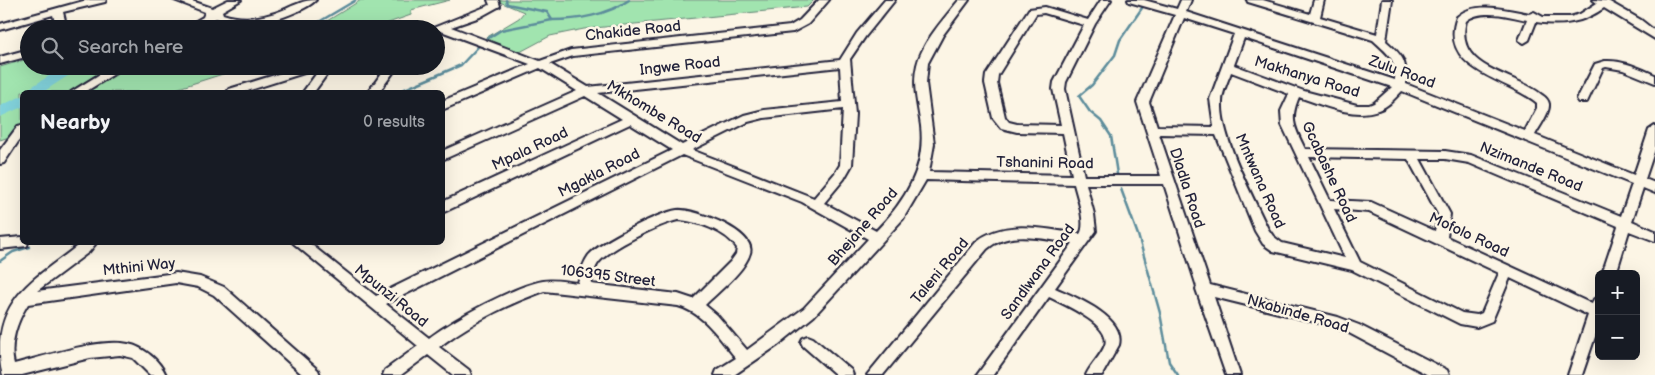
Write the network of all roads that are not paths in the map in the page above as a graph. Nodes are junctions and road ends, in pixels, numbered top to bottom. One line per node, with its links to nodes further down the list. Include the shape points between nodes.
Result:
1 (101, 0): 16 (street)
2 (179, 0): 17 (street)
3 (311, 0): 25 (street, via 285,14)
4 (824, 0): 38 (street, Chakide Road, via 793,29 584,51)
5 (890, 0): 37 (street)
6 (964, 0): 67 (street, Bhejane Road, via 938,34 923,63 920,84 928,144)
7 (1106, 0): 27 (street, Sandlwana Road)
8 (1133, 0): 18 (street, Zulu Road)
9 (1186, 0): 18 (street, Dladla Road)
10 (1252, 0): 20 (street)
11 (1319, 0): 20 (street)
12 (1387, 0): 33 (street)
13 (233, 2): 17 (street)
14 (1601, 2): 19 (street, via 1571,20); 32 (street)
15 (494, 3): 28 (street, via 476,15)
16 (57, 10): 21 (street); 22 (street)
17 (211, 13): 23 (street); 24 (street)
18 (1180, 13): 31 (street, Zulu Road); 57 (street, Dladla Road, via 1143,99)
19 (1534, 15): 34 (street); 60 (street, via 1498,6 1479,7 1462,17 1459,35 1463,49 1480,67 1534,94 1543,102)
20 (1314, 19): 33 (street)
21 (23, 20)
22 (60, 20)
23 (201, 20)
24 (231, 20)
25 (262, 20)
26 (20, 21): 29 (street)
27 (1090, 24): 56 (street, Sandlwana Road, via 1059,86); 56 (street, via 1045,10 1033,11 992,75 999,118 1005,125)
28 (445, 26)
29 (0, 27)
30 (445, 30): 38 (street, Mkhombe Road)
31 (1240, 33): 39 (street, Mntwana Road); 45 (street, Zulu Road)
32 (1655, 36)
33 (1381, 40): 45 (street, via 1401,64)
34 (1524, 40)
35 (20, 55): 36 (street)
36 (0, 61)
37 (844, 63): 50 (street, Ingwe Road); 54 (street)
38 (541, 64): 50 (street, Mkhombe Road); 53 (street, Chakide Road)
39 (1228, 67): 51 (street, Makhanya Road); 59 (street, Mntwana Road, via 1215,103)
40 (106, 75): 46 (street)
41 (287, 75): 47 (street)
42 (321, 75): 48 (street)
43 (386, 75): 49 (street)
44 (1655, 79): 52 (street, via 1613,64 1601,64)
45 (1400, 86): 51 (street, Makhanya Road, via 1380,105 1361,109); 60 (street, Zulu Road)
46 (80, 90)
47 (239, 90)
48 (310, 90)
49 (375, 90)
50 (586, 91): 55 (street, Mkhombe Road); 65 (street, Ingwe Road)
51 (1296, 91): 63 (street, Gcabashe Road, via 1286,118)
52 (1583, 99)
53 (445, 105)
54 (848, 105): 62 (street, Mgakla Road, via 750,117); 72 (street, via 846,165)
55 (631, 119): 62 (street, Mkhombe Road); 74 (street, Mpala Road)
56 (1067, 129): 68 (street, Sandlwana Road)
57 (1151, 130): 59 (street); 69 (street, Dladla Road)
58 (20, 131): 66 (street)
59 (1220, 131): 84 (street, Mntwana Road, via 1268,240 1278,247)
60 (1528, 137): 70 (street, Zulu Road)
61 (1654, 138): 70 (street)
62 (681, 150): 72 (street, Mkhombe Road); 91 (street, Mgakla Road)
63 (1300, 153): 64 (street, Nzimande Road); 73 (street, Gcabashe Road)
64 (1411, 154): 75 (street, Nzimande Road, via 1455,156 1479,162); 79 (street, via 1444,214)
65 (445, 155)
66 (0, 160)
67 (922, 176): 68 (street, Tshanini Road); 77 (street, Bhejane Road, via 898,216)
68 (1079, 180): 69 (street, Tshanini Road); 78 (street, Sandlwana Road, via 1090,222)
69 (1168, 180): 88 (street, Dladla Road)
70 (1638, 181): 71 (street, Zulu Road); 75 (street)
71 (1655, 188)
72 (816, 204): 77 (street, Mkhombe Road)
73 (1326, 204): 79 (street, Mofolo Road, via 1371,208); 84 (street, Gcabashe Road)
74 (445, 207)
75 (1626, 224): 76 (street, Nzimande Road); 86 (street)
76 (1655, 236)
77 (877, 238): 97 (street, Bhejane Road, via 809,312)
78 (1084, 239): 89 (street, Sandlwana Road); 105 (street, Taleni Road, via 1013,232 992,238 982,245)
79 (1440, 240): 85 (street, Mofolo Road)
80 (20, 242): 81 (street)
81 (0, 244)
82 (87, 245): 90 (street, via 34,286)
83 (302, 245): 91 (street, Mpunzi Road)
84 (1355, 266): 85 (street, Mntwana Road, via 1460,318 1477,321 1484,319 1490,311)
85 (1507, 270): 93 (street, Mofolo Road)
86 (1610, 270)
87 (583, 289): 92 (street, 106395 Street); 92 (street, via 591,263 602,252 666,217 684,215 734,235 744,248 736,265); 96 (street, 106395 Street, via 555,286 535,289 461,324)
88 (1203, 289): 108 (street, Dladla Road); 109 (street, Nkabinde Road, via 1338,323)
89 (1047, 290): 106 (street, Sandlwana Road); 107 (street, via 1093,314 1112,331 1110,349)
90 (24, 299): 98 (street, via 6,338 5,359); 100 (street, Mthini Way, via 159,279 200,282 219,291)
91 (376, 303): 96 (street, Mpunzi Road)
92 (696, 305): 97 (street, 106395 Street)
93 (1595, 307)
94 (1595, 314): 110 (street)
95 (808, 342): 104 (street)
96 (428, 347): 101 (street, 106395 Street); 102 (street, Mpunzi Road)
97 (746, 360): 103 (street, Bhejane Road)
98 (10, 374): 99 (street, via 120,348 137,352)
99 (159, 375)
100 (313, 375)
101 (390, 375)
102 (464, 375)
103 (722, 375)
104 (846, 375)
105 (874, 375)
106 (984, 375)
107 (1093, 375)
108 (1233, 375)
109 (1442, 375)
110 (1575, 375)

